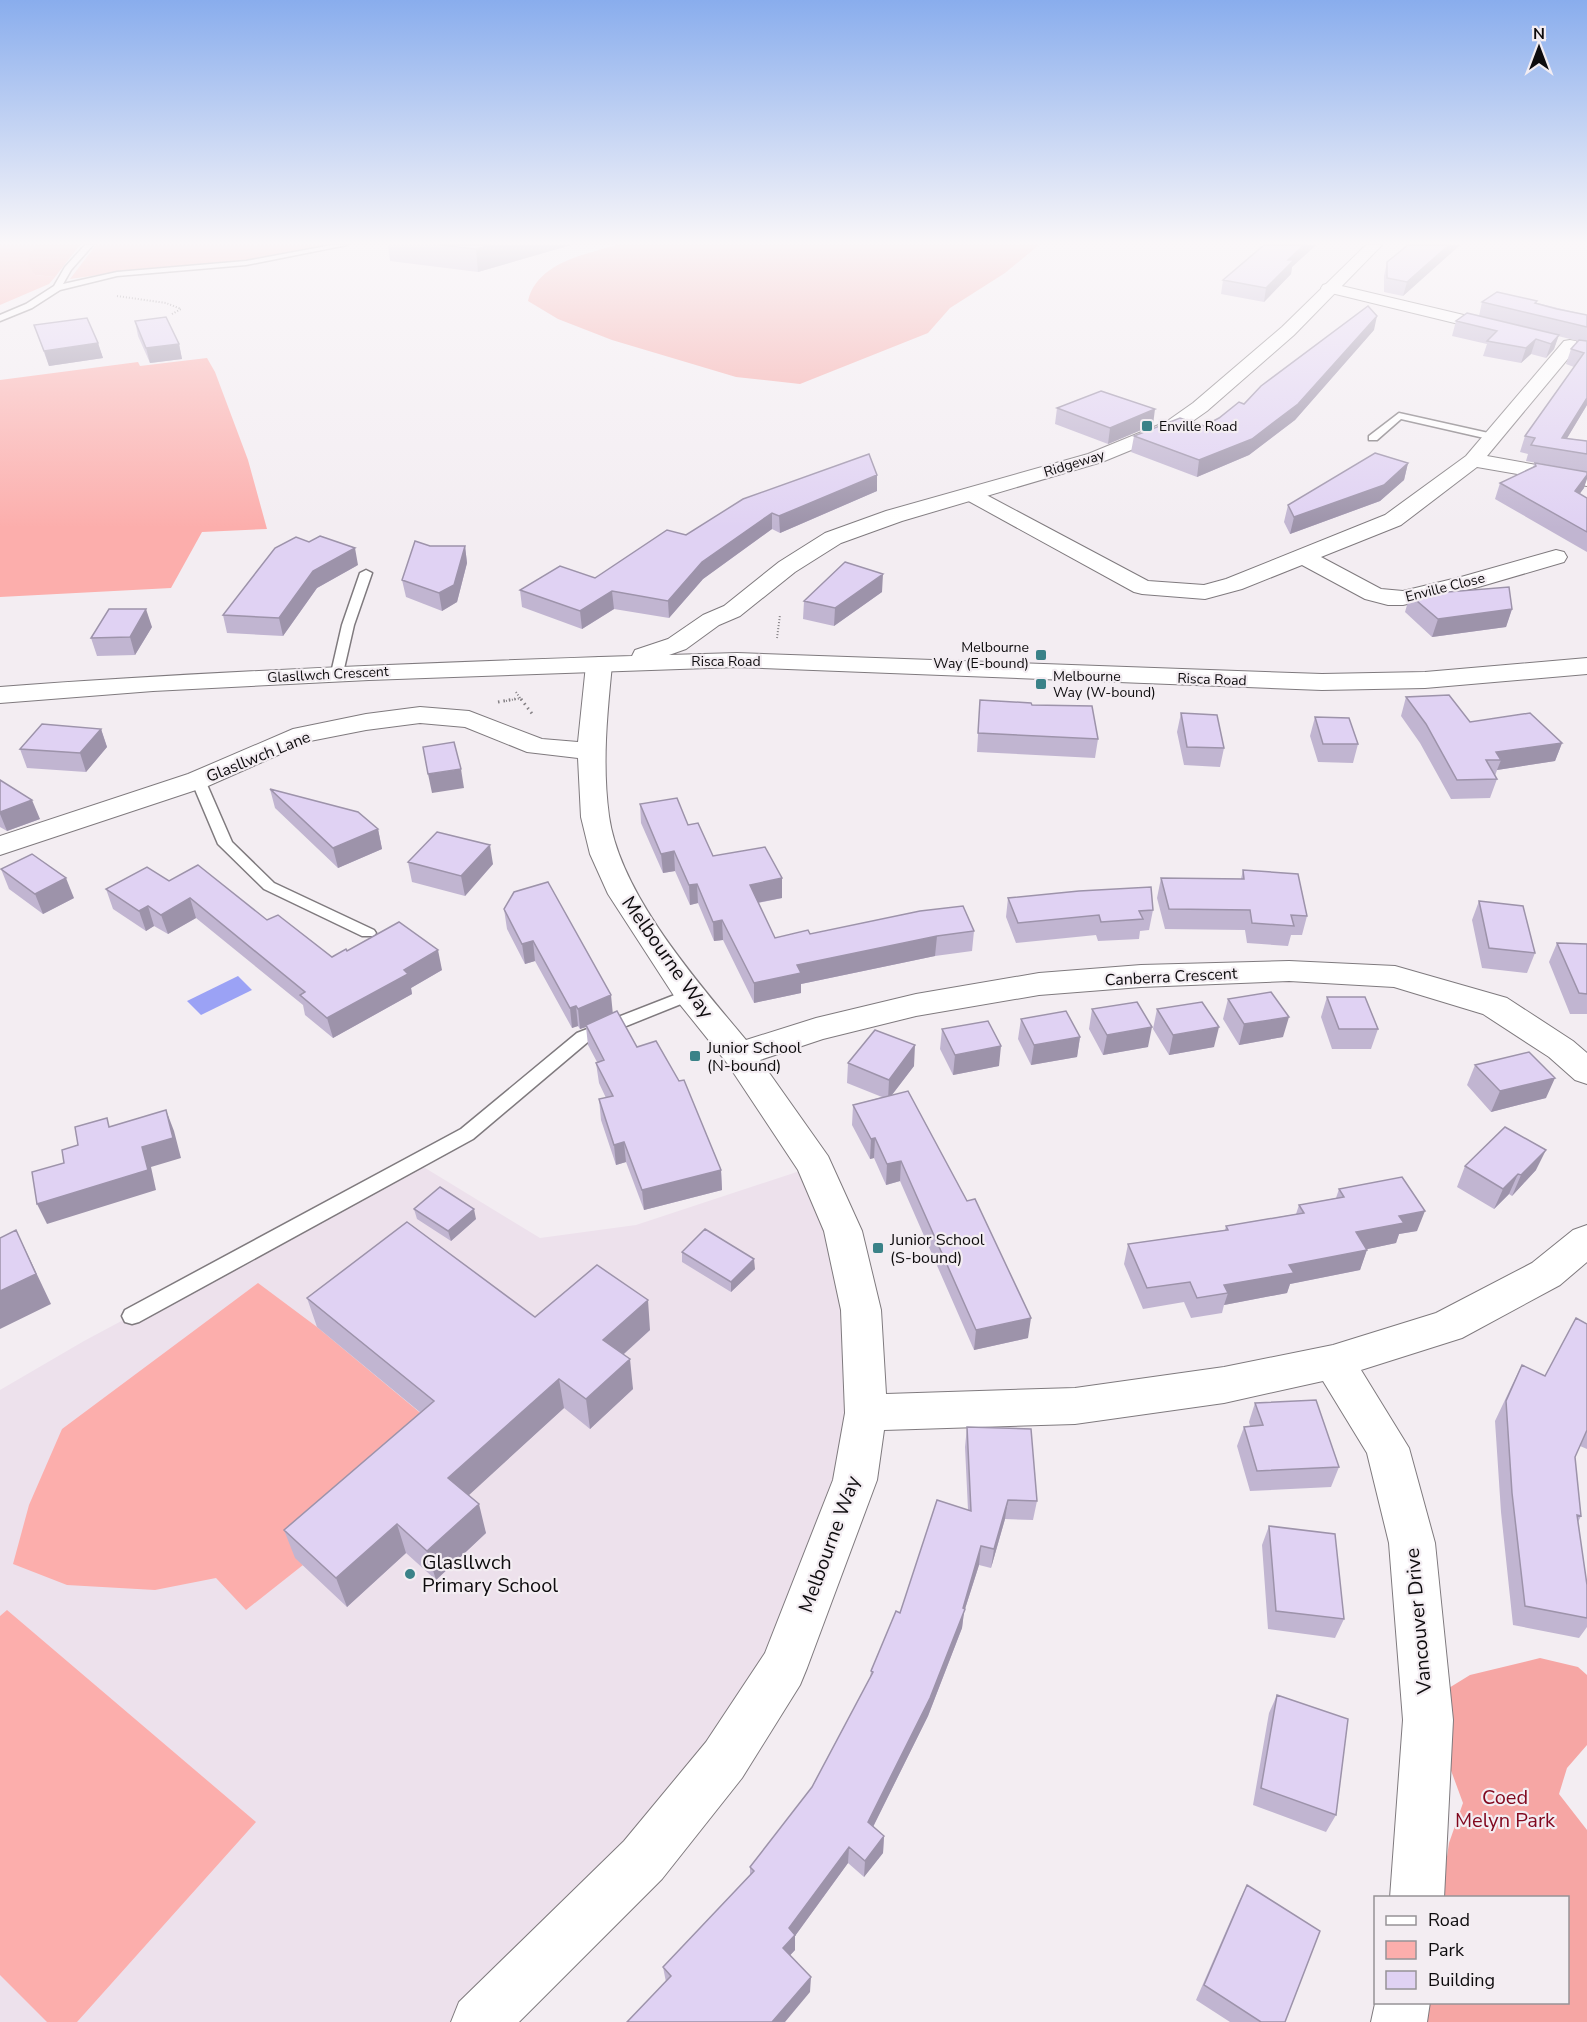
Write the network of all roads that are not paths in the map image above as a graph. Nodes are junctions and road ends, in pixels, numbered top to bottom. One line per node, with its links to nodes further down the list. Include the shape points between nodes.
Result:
1 (1278, 339): 8 (street, Ridgeway, via 1173,426 1095,458)
2 (1547, 340): 3 (street)
3 (1578, 348): 4 (street)
4 (1493, 437): 5 (lane, via 1400,416); 6 (street)
5 (1373, 438)
6 (1473, 460): 7 (street); 9 (street, via 1393,520)
7 (1587, 480)
8 (970, 494): 9 (street, via 1142,587 1205,592); 12 (street, Ridgeway, via 834,538 788,567)
9 (1304, 557): 10 (street, Enville Close, via 1388,598 1467,583)
10 (1556, 557)
11 (366, 573): 17 (lane)
12 (732, 611): 13 (street); 15 (street, Ridgeway, via 711,620 677,644)
13 (737, 660): 14 (street, Risca Road); 16 (street, Risca Road, via 1322,682 1425,680)
14 (657, 662): 15 (street, Glasllwch Crescent)
15 (608, 664): 17 (street, Glasllwch Crescent); 19 (street, Melbourne Way)
16 (1587, 666)
17 (337, 673): 18 (street, Glasllwch Crescent)
18 (0, 695)
19 (575, 748): 20 (street, Glasllwch Lane, via 537,746 469,719 420,715 302,735); 23 (street, Melbourne Way, via 605,854 623,894)
20 (198, 780): 21 (street, Glasllwch Lane); 22 (lane, via 225,844 269,886)
21 (0, 846)
22 (368, 933)
23 (690, 994): 24 (street, Melbourne Way); 27 (lane, via 583,1037 466,1134)
24 (739, 1055): 25 (street, Canberra Crescent, via 916,1005 1039,984 1289,971 1395,977 1495,1006 1561,1049); 29 (street, Melbourne Way, via 816,1166 843,1231 861,1310)
25 (1587, 1072)
26 (1587, 1240): 28 (street, via 1546,1274 1448,1326)
27 (132, 1316)
28 (1333, 1362): 29 (street, via 1224,1385 1075,1406); 30 (street, Vancouver Drive, via 1387,1448 1412,1543 1428,1720)
29 (866, 1413): 32 (street, Melbourne Way, via 855,1480 783,1668 724,1760 643,1860)
30 (1417, 1896)
31 (1402, 2004): 33 (street)
32 (479, 2022)
33 (1399, 2022)

